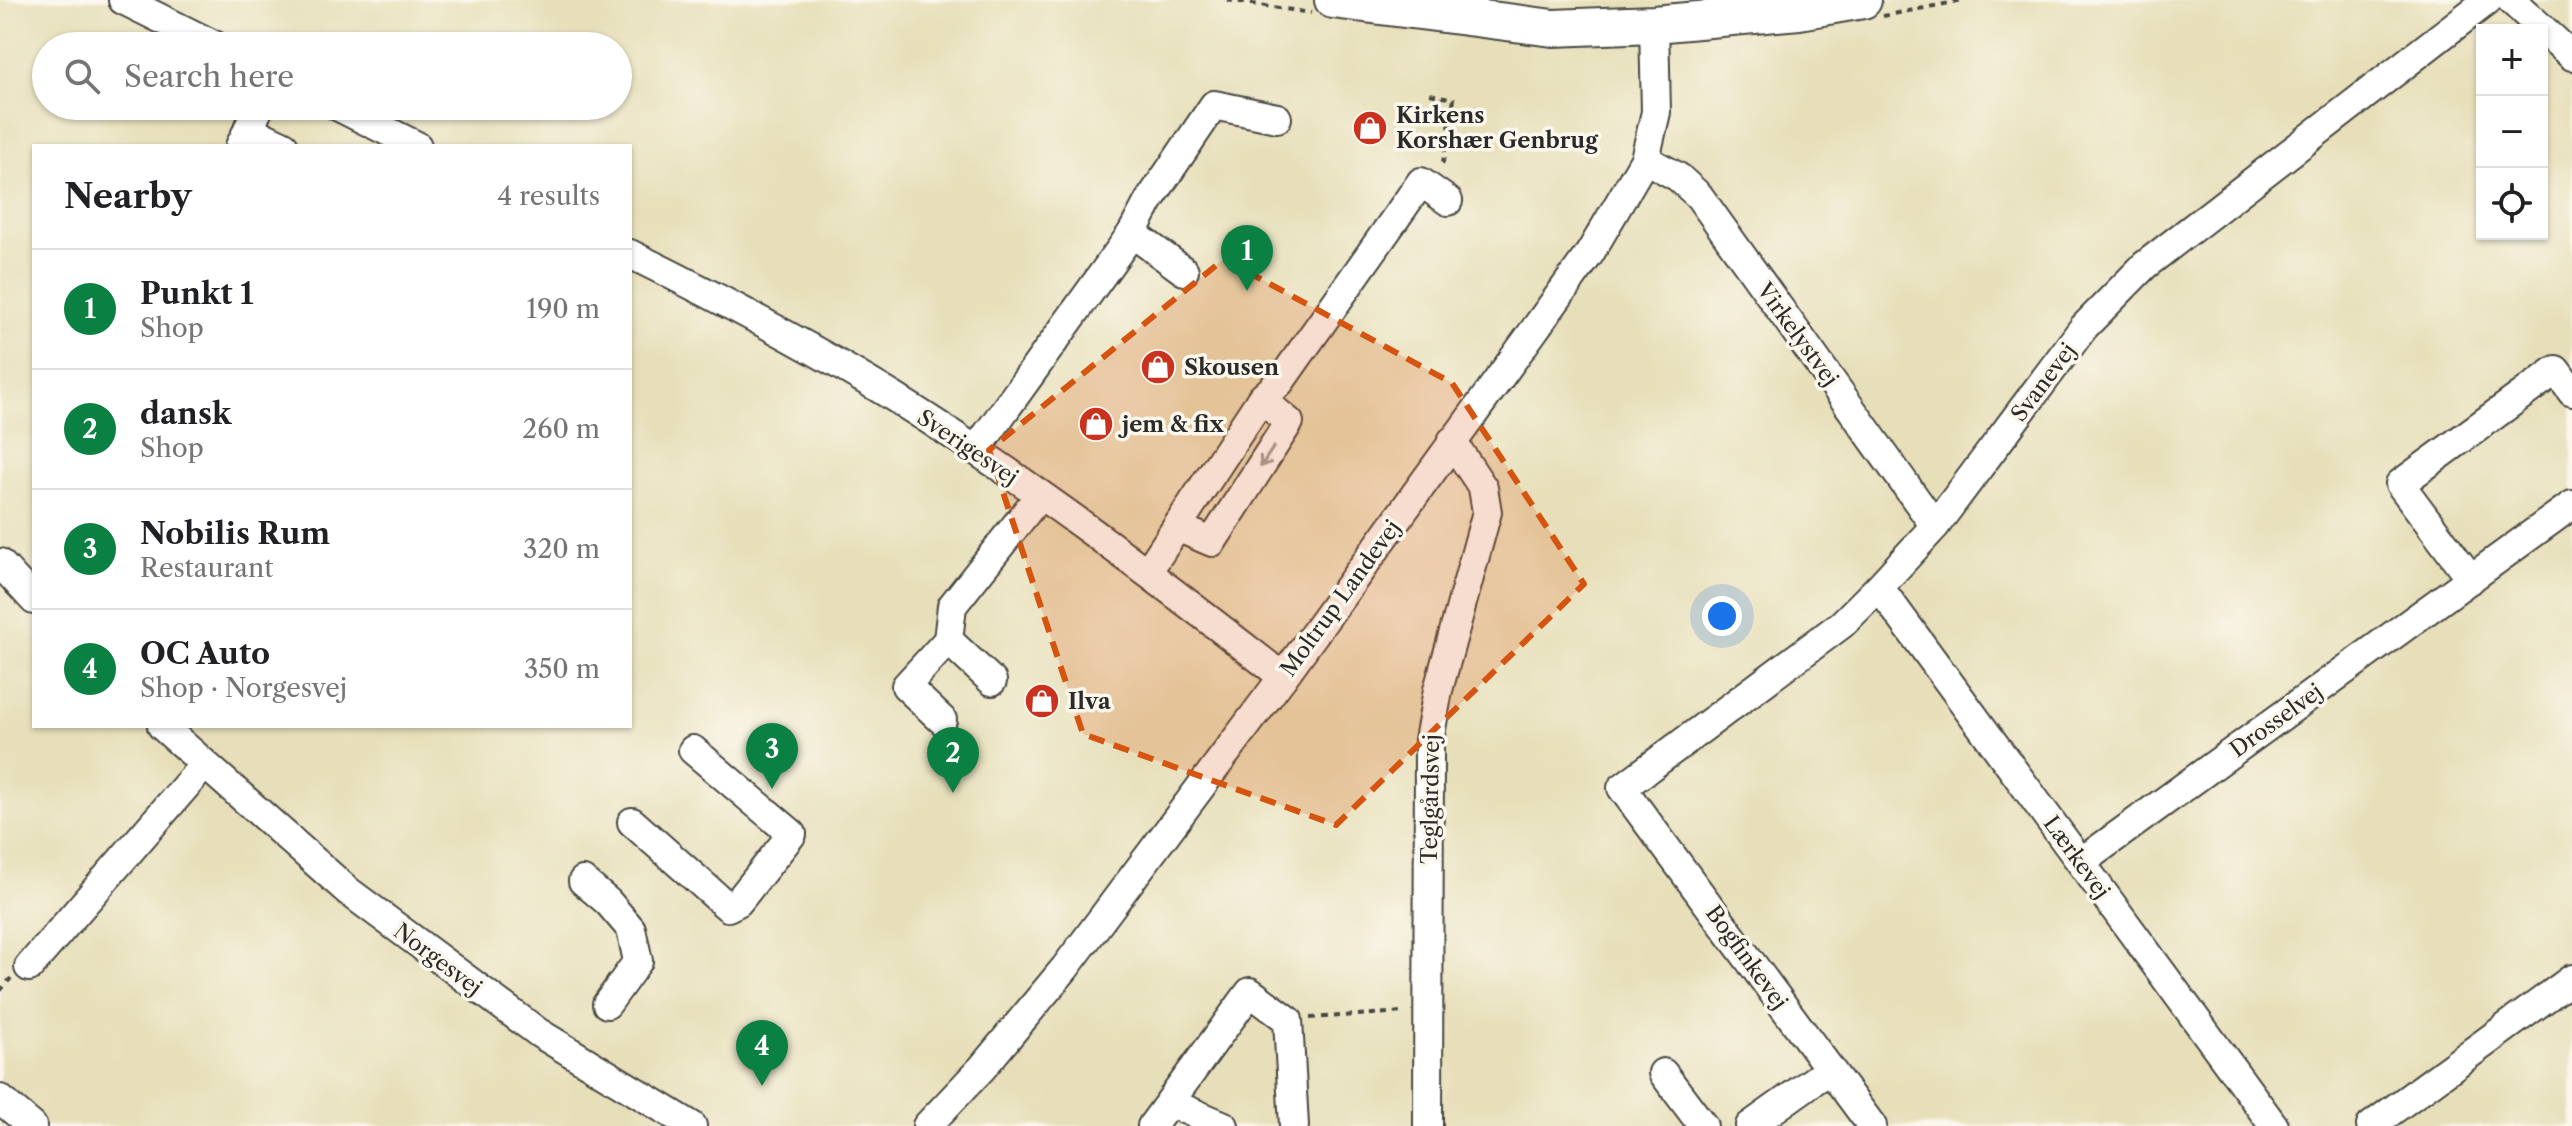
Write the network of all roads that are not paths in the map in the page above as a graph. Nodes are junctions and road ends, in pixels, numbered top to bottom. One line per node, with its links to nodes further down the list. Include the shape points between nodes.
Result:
1 (123, 0): 8 (street)
2 (1333, 0): 7 (main road, via 1553,28)
3 (1735, 0): 7 (main road, via 1675,12)
4 (1863, 0): 7 (main road, via 1799,11)
5 (2488, 0): 25 (street, Svanevej, via 2145,265 2084,327)
6 (2511, 0): 9 (street)
7 (1649, 8): 15 (street, Moltrup Landevej, via 1656,112)
8 (188, 32)
9 (2572, 56)
10 (1277, 118): 17 (street, via 1214,105)
11 (365, 120): 14 (street)
12 (249, 127): 13 (street)
13 (280, 144)
14 (413, 144)
15 (1645, 159): 21 (street, Moltrup Landevej, via 1590,253); 25 (street, Virkelystvej, via 1699,196)
16 (1448, 201): 27 (street, via 1421,182 1280,382 1261,399)
17 (1132, 233): 19 (street); 22 (street)
18 (632, 255): 22 (street, Sverigesvej, via 807,345)
19 (1184, 271)
20 (2572, 392): 28 (street, via 2556,370 2400,484)
21 (1452, 441): 32 (street, Moltrup Landevej); 56 (street, Teglgårdsvej, via 1483,488 1487,512 1429,740)
22 (976, 450): 23 (street, Sverigesvej)
23 (1040, 495): 27 (street, Sverigesvej); 31 (street, via 952,606)
24 (2572, 505): 28 (street, Drosselvej)
25 (1935, 526): 29 (street, Svanevej)
26 (0, 563): 30 (street)
27 (1148, 571): 32 (street, Sverigesvej)
28 (2471, 579): 40 (street, Drosselvej)
29 (1879, 587): 38 (street, Svanevej, via 1842,624); 40 (street, Lærkevej)
30 (32, 598)
31 (948, 640): 33 (street); 34 (street, via 906,686)
32 (1283, 677): 52 (street, Moltrup Landevej, via 1065,968)
33 (992, 681)
34 (942, 720)
35 (172, 729): 37 (street, Norgesvej)
36 (693, 750): 39 (street, via 792,834 738,902 728,907)
37 (204, 765): 42 (street); 51 (street, Norgesvej, via 348,891 476,987 539,1033)
38 (1622, 788): 45 (street, Bogfinkevej)
39 (632, 822)
40 (2081, 862): 60 (street, Lærkevej)
41 (583, 881): 44 (street, via 631,929 638,961)
42 (29, 967)
43 (2572, 979): 49 (street)
44 (607, 1004)
45 (1830, 1069): 58 (street); 59 (street, Bogfinkevej)
46 (1663, 1073): 57 (street)
47 (0, 1099): 50 (street)
48 (1170, 1103): 53 (street); 54 (street); 55 (street, via 1250,992 1288,1020)
49 (2379, 1124)
50 (32, 1126)
51 (692, 1126)
52 (927, 1126)
53 (1152, 1126)
54 (1224, 1126)
55 (1294, 1126)
56 (1428, 1126)
57 (1703, 1126)
58 (1750, 1126)
59 (1872, 1126)
60 (2274, 1126)

